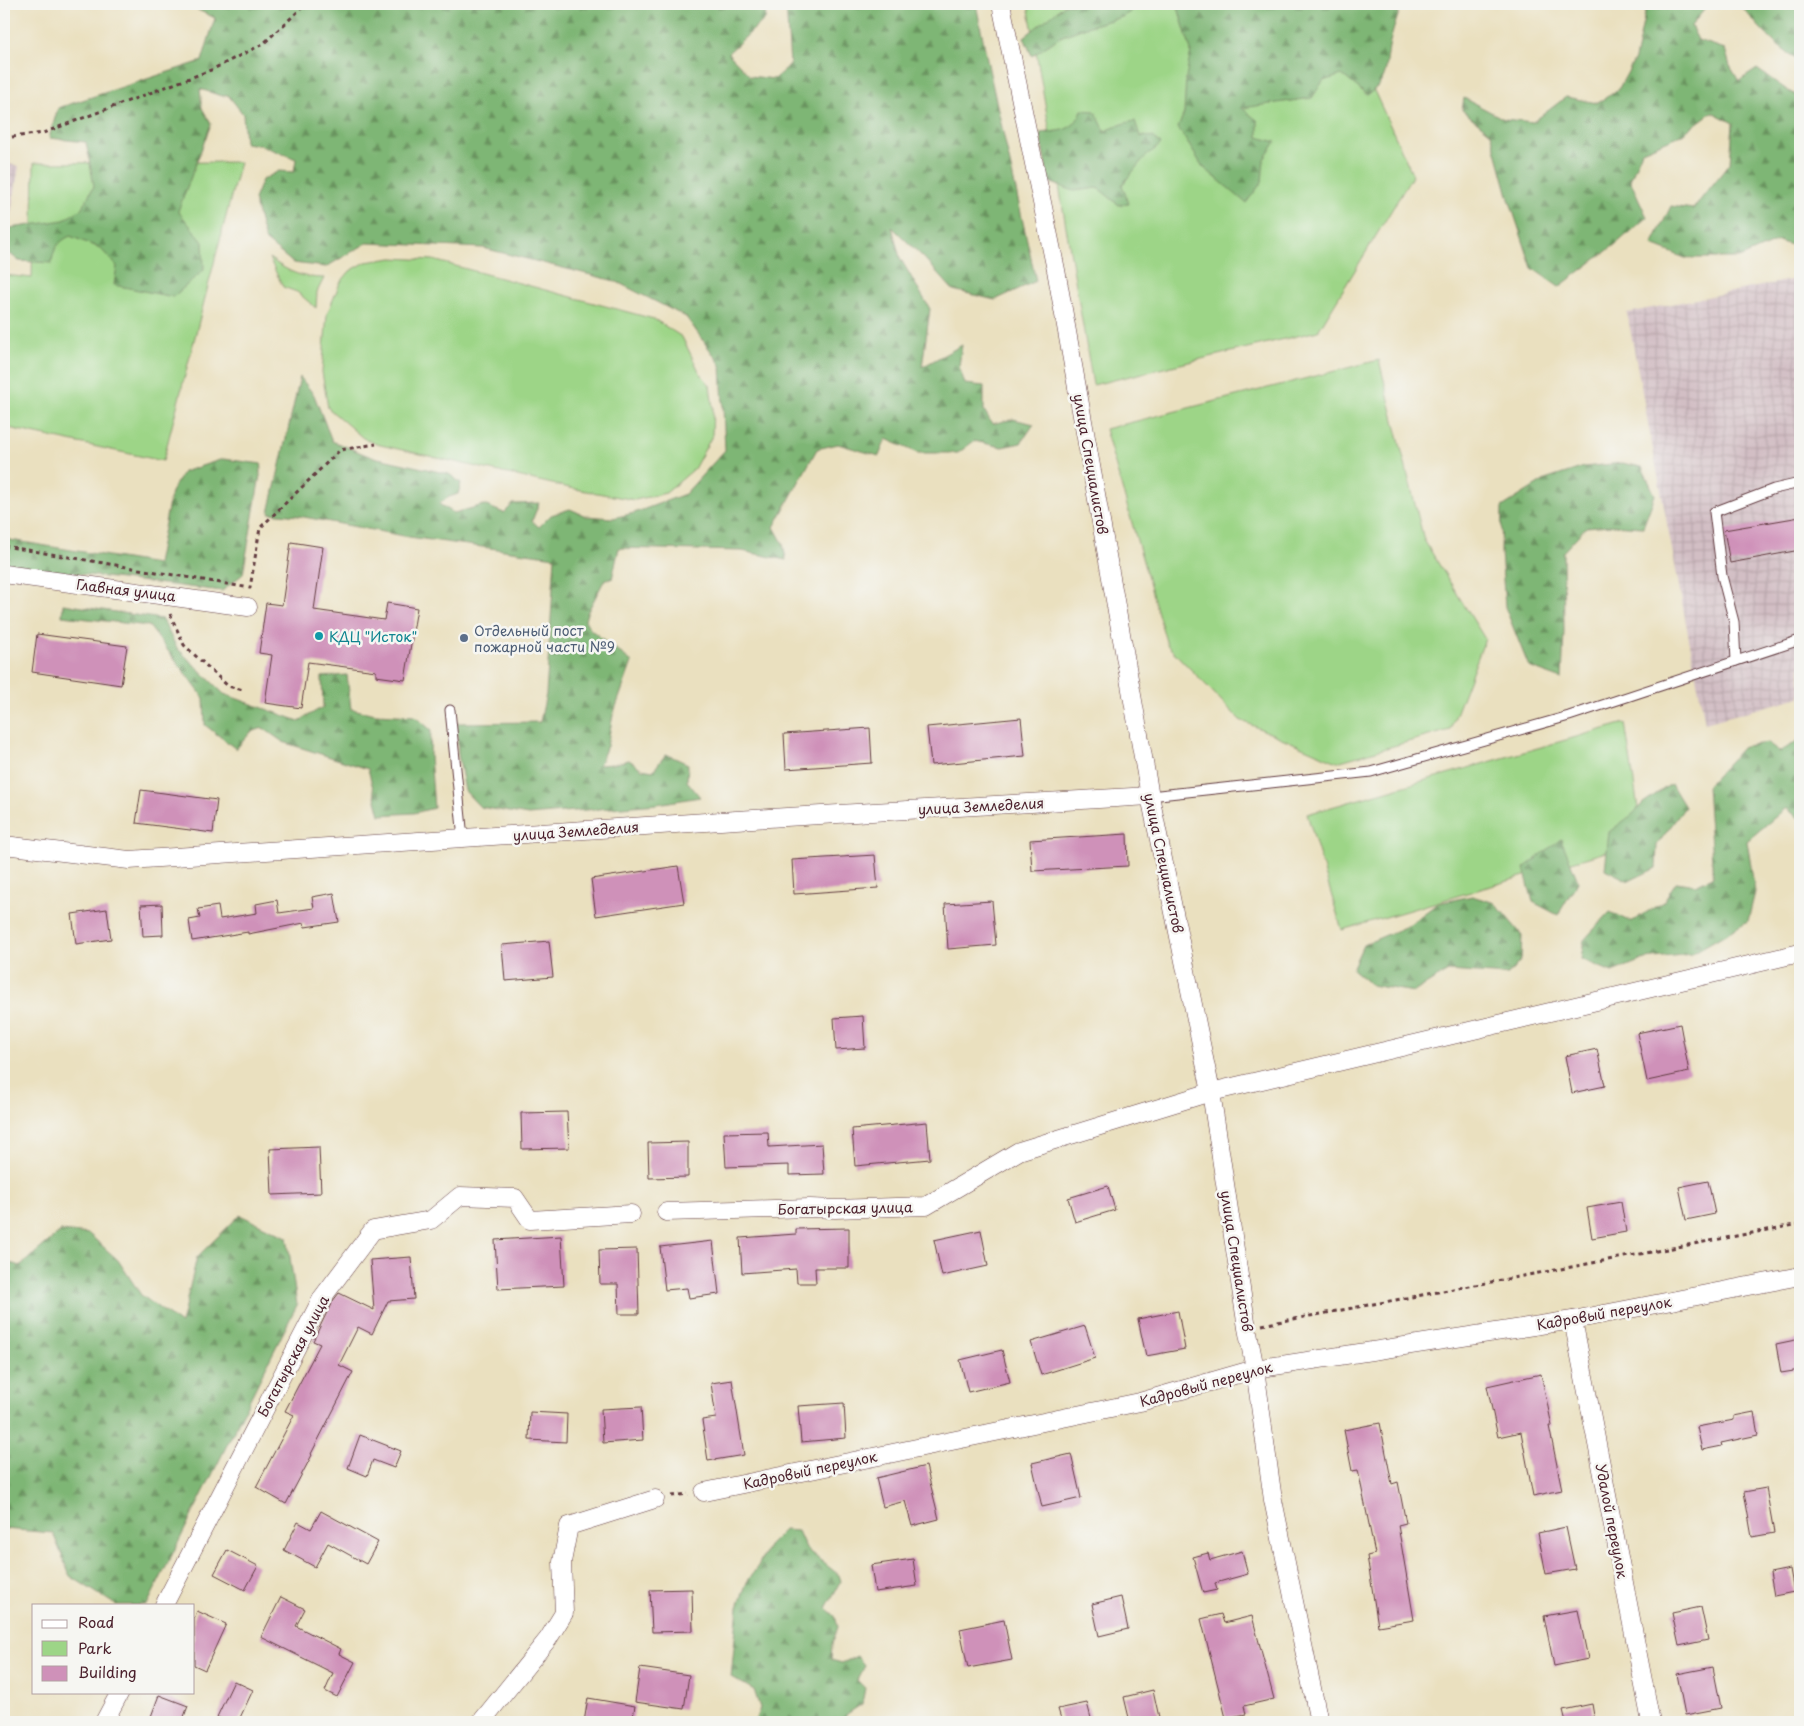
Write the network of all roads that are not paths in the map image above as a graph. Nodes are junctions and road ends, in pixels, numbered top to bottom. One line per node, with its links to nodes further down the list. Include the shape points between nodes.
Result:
1 (1001, 4): 8 (street, улица Специалистов, via 1056,270)
2 (1800, 483): 6 (lane, via 1774,489 1714,512 1722,576 1734,622)
3 (4, 574): 4 (street, Главная улица)
4 (248, 606)
5 (1800, 640): 6 (lane)
6 (1736, 661): 8 (lane, via 1569,716 1371,772)
7 (450, 710): 9 (lane)
8 (1150, 796): 9 (street, улица Земледелия); 12 (street, улица Специалистов)
9 (463, 838): 10 (street, улица Земледелия, via 129,860)
10 (4, 845)
11 (1800, 953): 12 (street, Богатырская улица)
12 (1211, 1092): 13 (street, Богатырская улица, via 1019,1151 926,1206); 17 (street, улица Специалистов)
13 (666, 1212)
14 (631, 1214): 20 (street, Богатырская улица, via 530,1220 515,1198 460,1196 431,1220 373,1230 322,1298)
15 (1800, 1276): 16 (street, Кадровый переулок)
16 (1573, 1320): 17 (street, Кадровый переулок); 25 (street, Удалой переулок)
17 (1255, 1369): 18 (street, Кадровый переулок, via 1140,1402); 24 (street, улица Специалистов, via 1273,1500)
18 (704, 1492)
19 (655, 1499): 23 (street, via 569,1526 562,1562 564,1613 548,1639)
20 (165, 1604)
21 (119, 1694): 22 (street)
22 (104, 1722)
23 (481, 1722)
24 (1319, 1722)
25 (1651, 1722)

